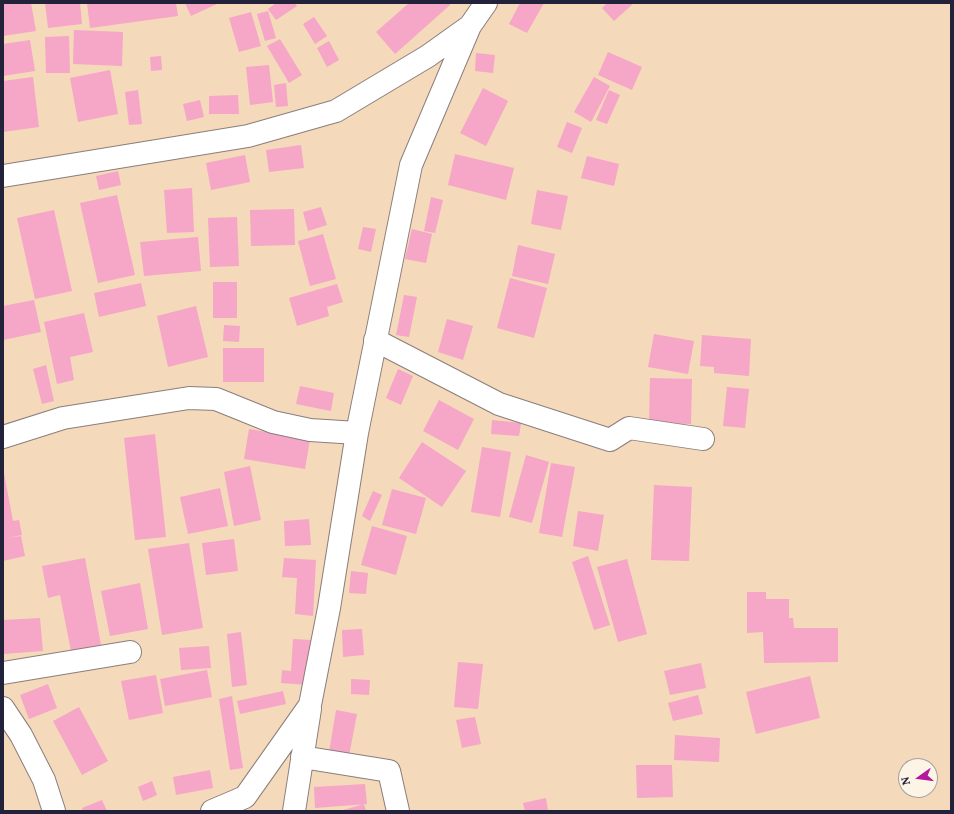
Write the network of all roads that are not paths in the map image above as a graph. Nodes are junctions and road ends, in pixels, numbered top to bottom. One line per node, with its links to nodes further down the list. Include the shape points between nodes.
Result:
1 (486, 3): 2 (street)
2 (470, 26): 3 (street, via 428,56 336,110 248,136); 4 (street, via 411,164)
3 (3, 176)
4 (375, 340): 5 (street); 7 (street, via 499,404 610,440 629,428)
5 (357, 433): 6 (street, via 310,430 273,422 216,399 189,398 63,418); 10 (street, via 329,608)
6 (3, 438)
7 (703, 439)
8 (130, 652): 9 (street)
9 (3, 673)
10 (310, 705): 12 (street); 14 (street, via 245,797)
11 (3, 708): 13 (street, via 21,735 44,780)
12 (302, 758): 15 (street); 16 (street, via 389,771)
13 (54, 811)
14 (212, 811)
15 (294, 811)
16 (398, 811)

